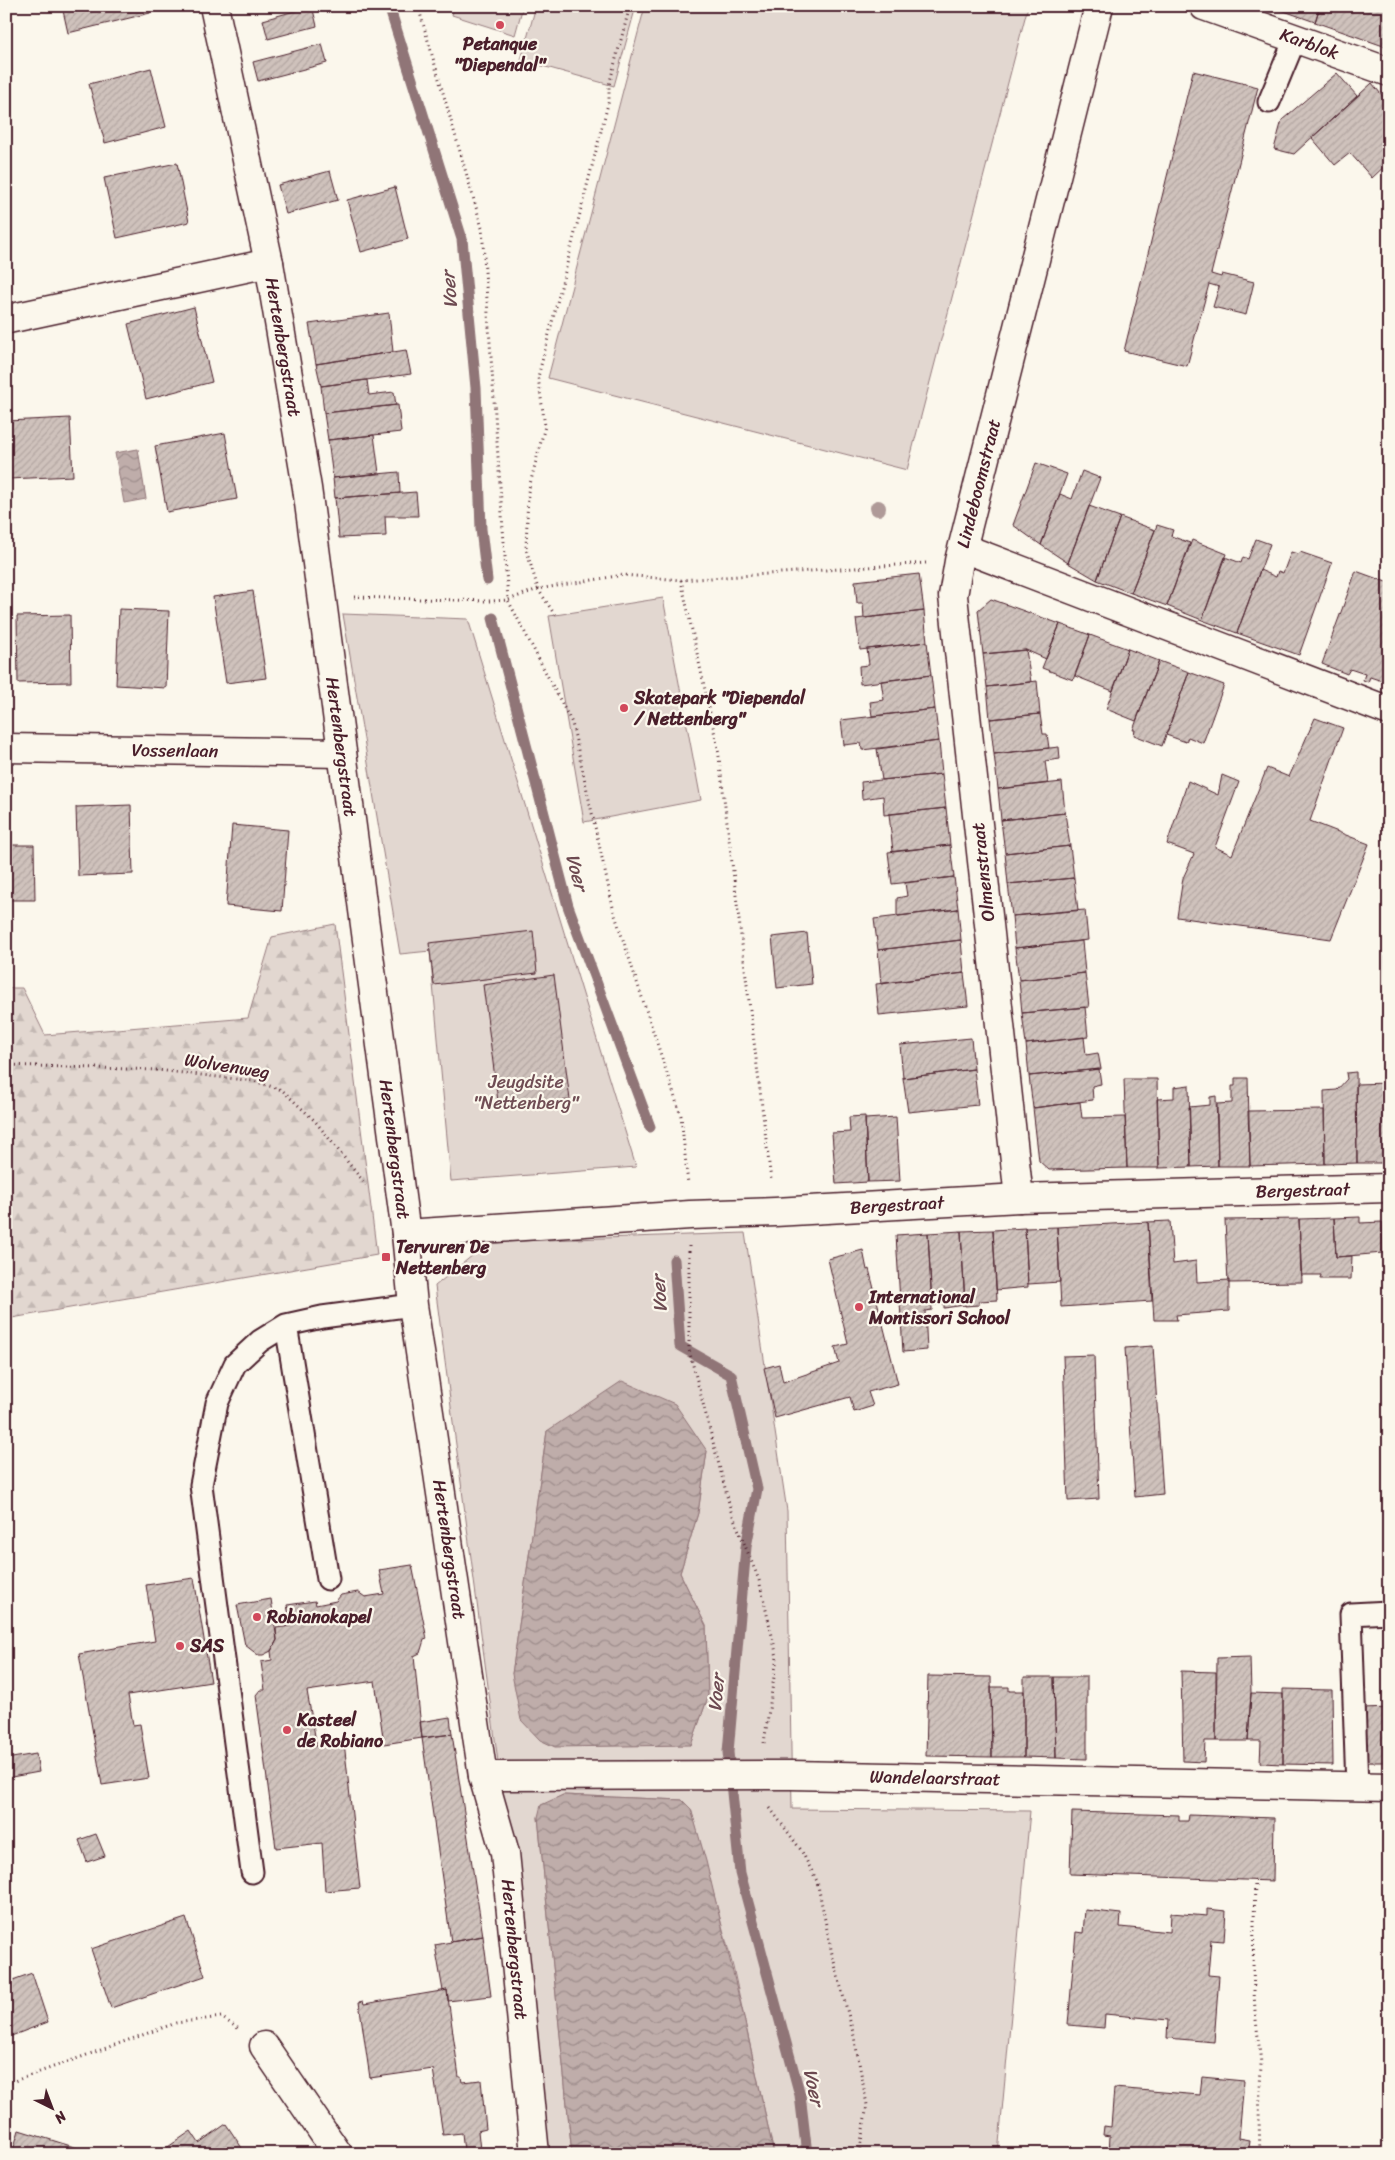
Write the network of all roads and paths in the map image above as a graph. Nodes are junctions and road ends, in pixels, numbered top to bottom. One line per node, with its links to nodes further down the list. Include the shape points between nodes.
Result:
1 (214, 6): 9 (street, Hertenbergstraat)
2 (418, 6): 16 (path, via 482,228)
3 (630, 6): 14 (path, via 609,85 610,100 538,377 545,426 528,492 526,549)
4 (1099, 6): 11 (street, Lindeboomstraat)
5 (1204, 6): 6 (street, Karblok)
6 (1295, 38): 7 (street, Karblok); 8 (lane)
7 (1389, 72)
8 (1269, 102)
9 (269, 263): 10 (street, Hertenbergstraat); 15 (street, Hertenbergstraat, via 307,488)
10 (8, 319)
11 (963, 548): 18 (street, Lindeboomstraat); 24 (street, Olmenstraat, via 953,596)
12 (929, 563): 13 (path)
13 (681, 580): 14 (path, via 624,575); 25 (path, via 718,749)
14 (538, 589): 16 (path); 17 (path)
15 (321, 596): 16 (path); 20 (street, Hertenbergstraat)
16 (508, 600): 26 (path, via 572,723 614,912 681,1116)
17 (554, 615)
18 (1389, 711)
19 (6, 748): 20 (street, Vossenlaan)
20 (342, 753): 27 (street, Hertenbergstraat)
21 (6, 1065): 23 (path, Wolvenweg, via 157,1070 254,1081 282,1090 315,1121)
22 (1389, 1188): 24 (street, Bergestraat)
23 (370, 1189)
24 (1019, 1198): 25 (street, Bergestraat)
25 (775, 1212): 26 (street, Bergestraat)
26 (690, 1215): 27 (street, Bergestraat); 32 (path, via 688,1350 732,1511 759,1580 777,1658 766,1739)
27 (406, 1234): 28 (street, Hertenbergstraat)
28 (412, 1305): 29 (lane); 33 (street, Hertenbergstraat)
29 (286, 1325): 30 (lane); 36 (lane, via 260,1341 235,1364 217,1403 201,1485)
30 (328, 1579)
31 (1389, 1612): 34 (lane, via 1351,1614)
32 (751, 1775): 33 (street, Wandelaarstraat); 34 (street, Wandelaarstraat); 42 (path, via 766,1803 801,1850 817,1881 867,2105)
33 (483, 1776): 41 (street, Hertenbergstraat, via 505,1853)
34 (1357, 1787): 35 (street, Wandelaarstraat)
35 (1389, 1787)
36 (252, 1872)
37 (1255, 1880): 43 (path, via 1253,1969 1261,2063)
38 (264, 2046): 39 (path, via 221,2018 176,2024); 40 (street)
39 (6, 2084)
40 (338, 2154)
41 (535, 2154)
42 (857, 2154)
43 (1260, 2154)

